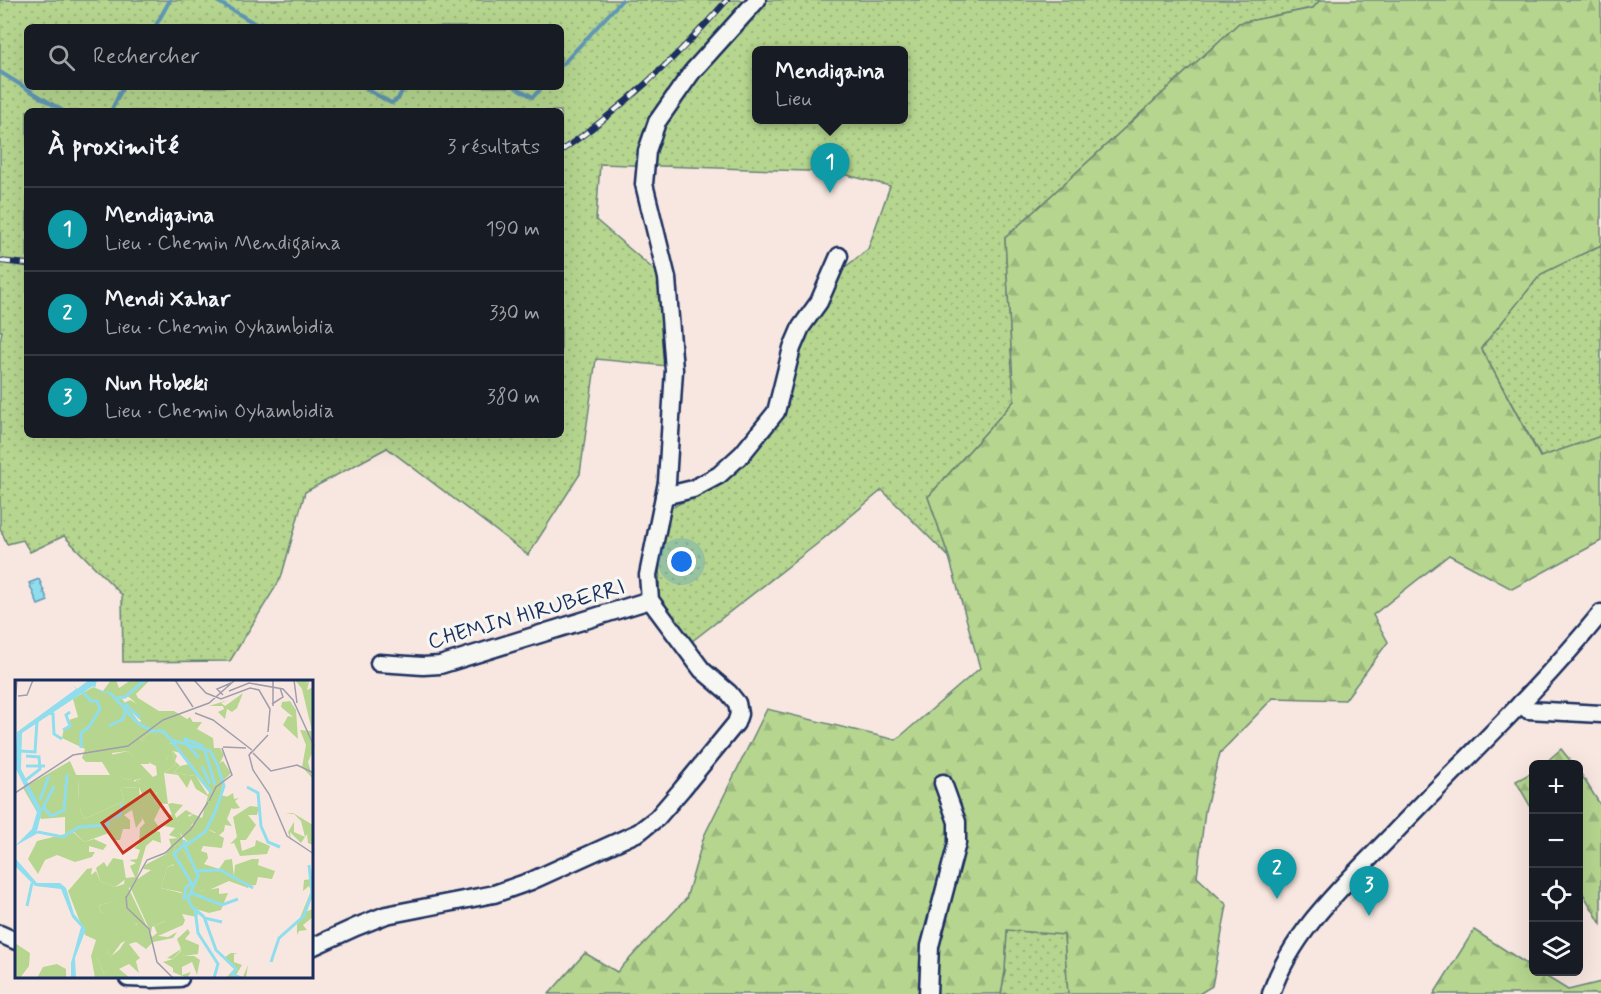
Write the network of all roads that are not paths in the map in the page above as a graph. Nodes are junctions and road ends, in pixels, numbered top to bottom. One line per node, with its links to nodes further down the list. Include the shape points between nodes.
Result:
1 (757, 0): 3 (street, via 692,72 657,122 647,151 644,184 667,279 674,370)
2 (839, 256): 3 (street, via 819,302 792,348 776,412 719,476 693,489)
3 (664, 496): 4 (street, via 648,575)
4 (650, 600): 6 (street, CHEMIN HIRUBERRI, via 440,665); 12 (street, via 702,669 737,703 739,714 736,723 657,818 639,832 531,882 494,894 386,915)
5 (1601, 613): 7 (street)
6 (379, 663)
7 (1521, 703): 8 (street, via 1528,710); 14 (street, via 1324,908 1287,959)
8 (1601, 714)
9 (943, 783): 13 (street, via 957,822 957,843 930,946)
10 (0, 934): 11 (street)
11 (15, 941)
12 (314, 946)
13 (928, 994)
14 (1271, 994)

